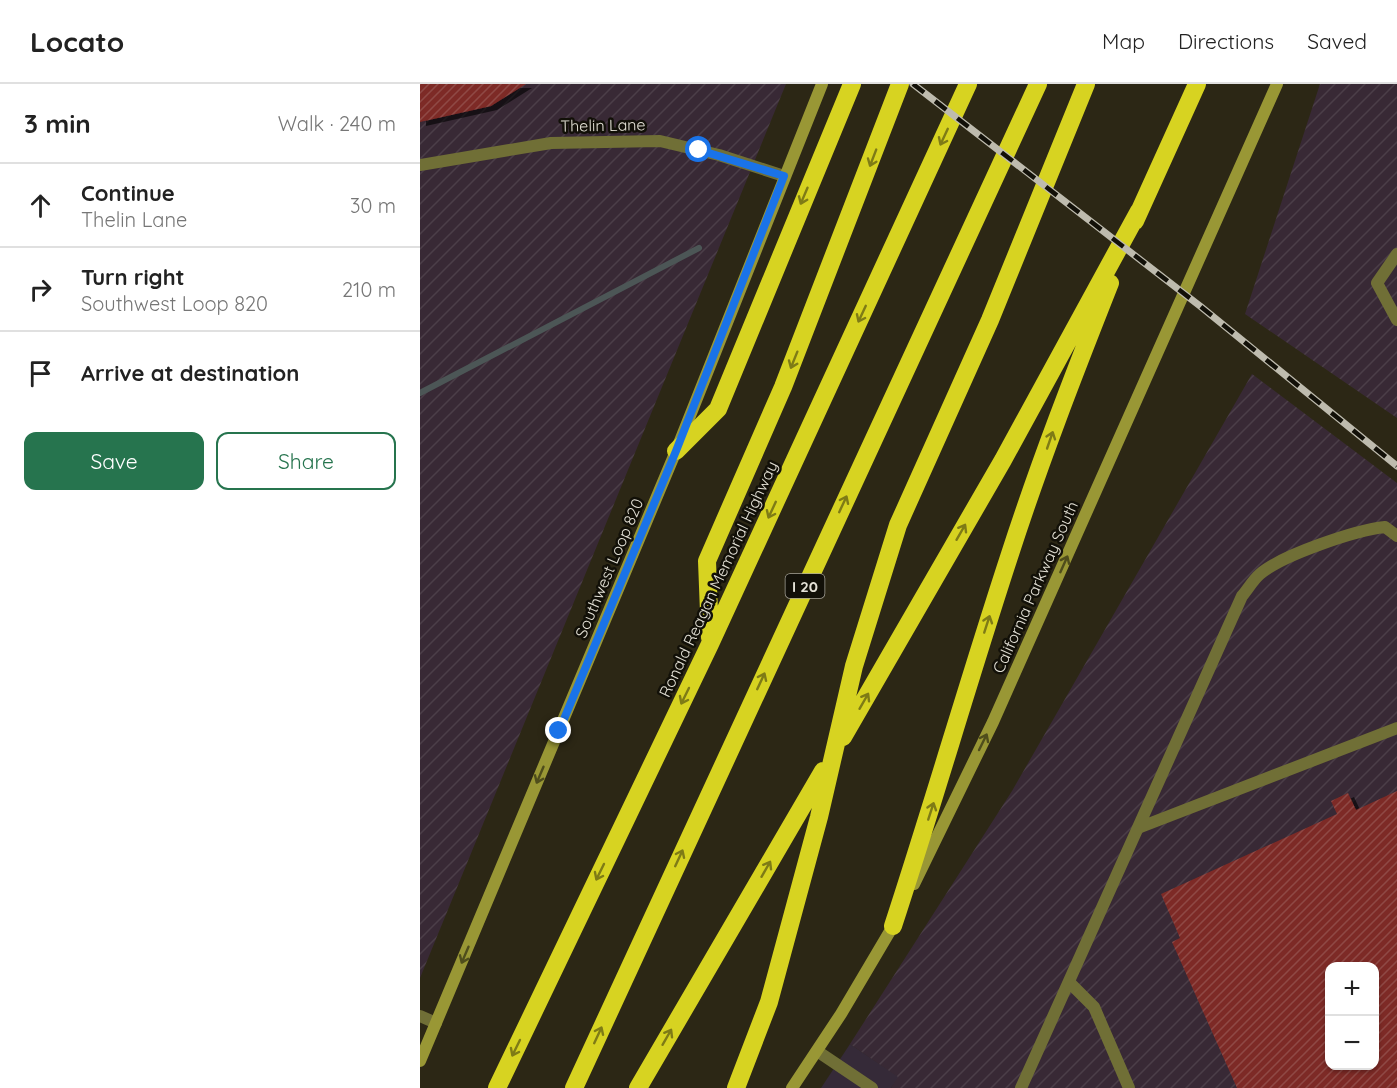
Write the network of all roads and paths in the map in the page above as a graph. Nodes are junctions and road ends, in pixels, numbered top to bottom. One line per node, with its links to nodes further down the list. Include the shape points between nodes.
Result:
1 (822, 84): 10 (main road, Southwest Loop 820)
2 (852, 84): 14 (highway, one-way to 14, via 718,409)
3 (900, 84): 16 (highway, one-way to 16, via 788,376 707,561)
4 (968, 84): 16 (highway, Ronald Reagan Memorial Highway, one-way to 16)
5 (1038, 84): 26 (highway, I 20, one-way to 5)
6 (1086, 84): 28 (highway, via 990,320 898,525 854,666 769,1002)
7 (1197, 84): 11 (highway)
8 (1277, 84): 19 (main road, California Parkway South, one-way to 8, via 993,722)
9 (420, 165): 10 (street, Thelin Lane, via 551,143 660,141)
10 (784, 176): 14 (main road, Southwest Loop 820)
11 (1139, 211): 19 (highway, one-way to 11, via 1009,555 1064,399); 27 (highway, one-way to 11, via 945,561)
12 (1397, 254): 13 (street, via 1377,283)
13 (1397, 320)
14 (676, 451): 22 (main road, Southwest Loop 820, one-way to 22)
15 (1397, 536): 18 (street, via 1385,527 1368,529 1277,562 1258,576 1242,596)
16 (710, 644): 25 (highway, Ronald Reagan Memorial Highway, one-way to 25)
17 (1397, 728): 18 (street)
18 (1138, 828): 20 (street)
19 (893, 926): 23 (main road, California Parkway South)
20 (1068, 982): 31 (street); 32 (street, via 1094,1007)
21 (420, 1016): 22 (street)
22 (436, 1023): 24 (main road, Southwest Loop 820)
23 (817, 1051): 29 (main road, California Parkway South); 30 (street)
24 (420, 1061)
25 (497, 1088)
26 (574, 1088)
27 (638, 1088)
28 (736, 1088)
29 (792, 1088)
30 (872, 1088)
31 (1021, 1088)
32 (1128, 1088)

